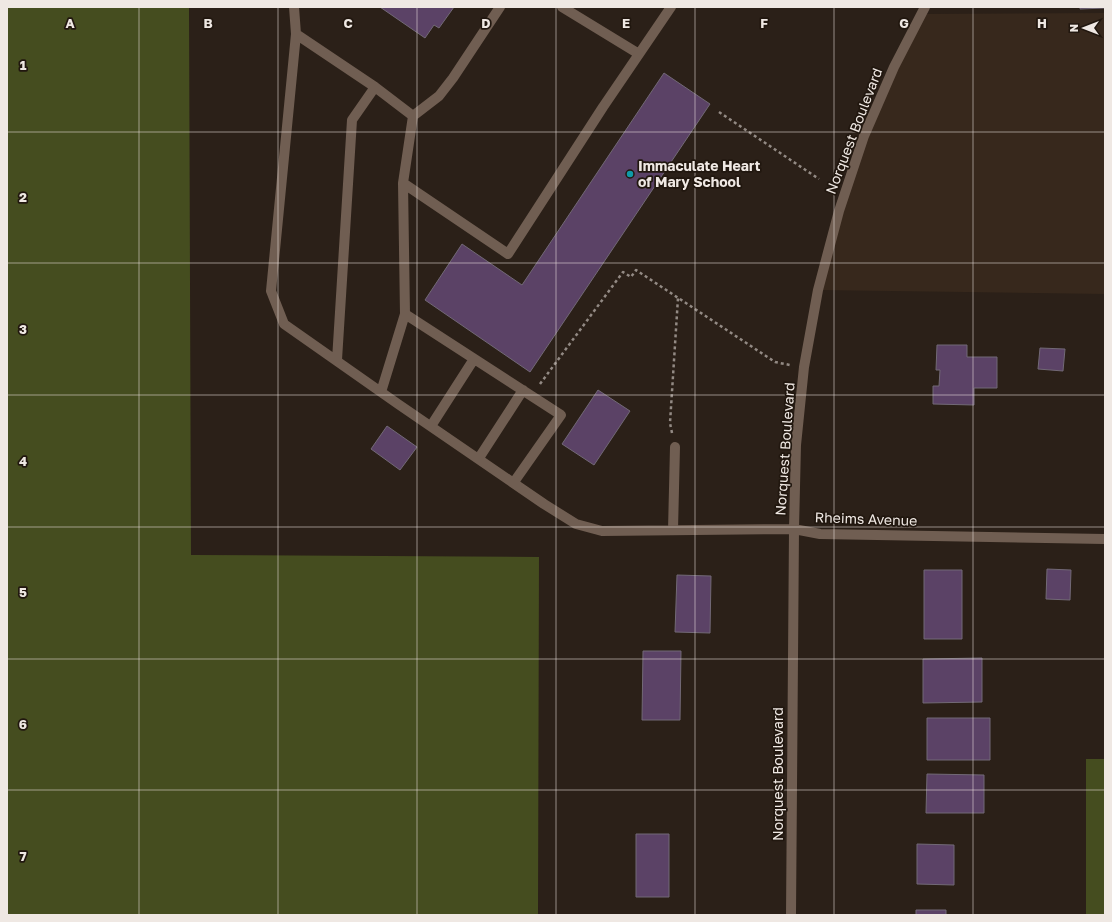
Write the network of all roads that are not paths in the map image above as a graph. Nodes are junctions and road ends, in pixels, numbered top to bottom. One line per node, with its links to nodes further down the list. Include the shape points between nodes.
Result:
1 (294, 7): 6 (street, Rheims Avenue)
2 (500, 7): 9 (street, via 439,96)
3 (562, 7): 7 (street)
4 (670, 7): 7 (street)
5 (925, 7): 20 (street, Norquest Boulevard, via 894,67 867,129 839,210 818,290 804,367 796,445)
6 (296, 34): 8 (street); 13 (street, Rheims Avenue, via 271,291 284,324)
7 (639, 54): 10 (street, via 508,254)
8 (375, 87): 9 (street); 13 (street, via 352,120)
9 (413, 116): 10 (street)
10 (403, 183): 11 (street)
11 (405, 314): 12 (street); 14 (street)
12 (474, 359): 15 (street); 16 (street)
13 (336, 360): 14 (street, Rheims Avenue)
14 (381, 392): 16 (street, Rheims Avenue)
15 (527, 393): 18 (street); 19 (street, via 561,415)
16 (431, 426): 18 (street, Rheims Avenue)
17 (676, 447): 21 (street)
18 (479, 458): 19 (street, Rheims Avenue)
19 (514, 482): 21 (street, Rheims Avenue, via 576,524 602,531)
20 (794, 529): 21 (street, Rheims Avenue); 22 (street, Rheims Avenue, via 820,534); 23 (street, Norquest Boulevard)
21 (673, 530)
22 (1105, 539)
23 (791, 915)

